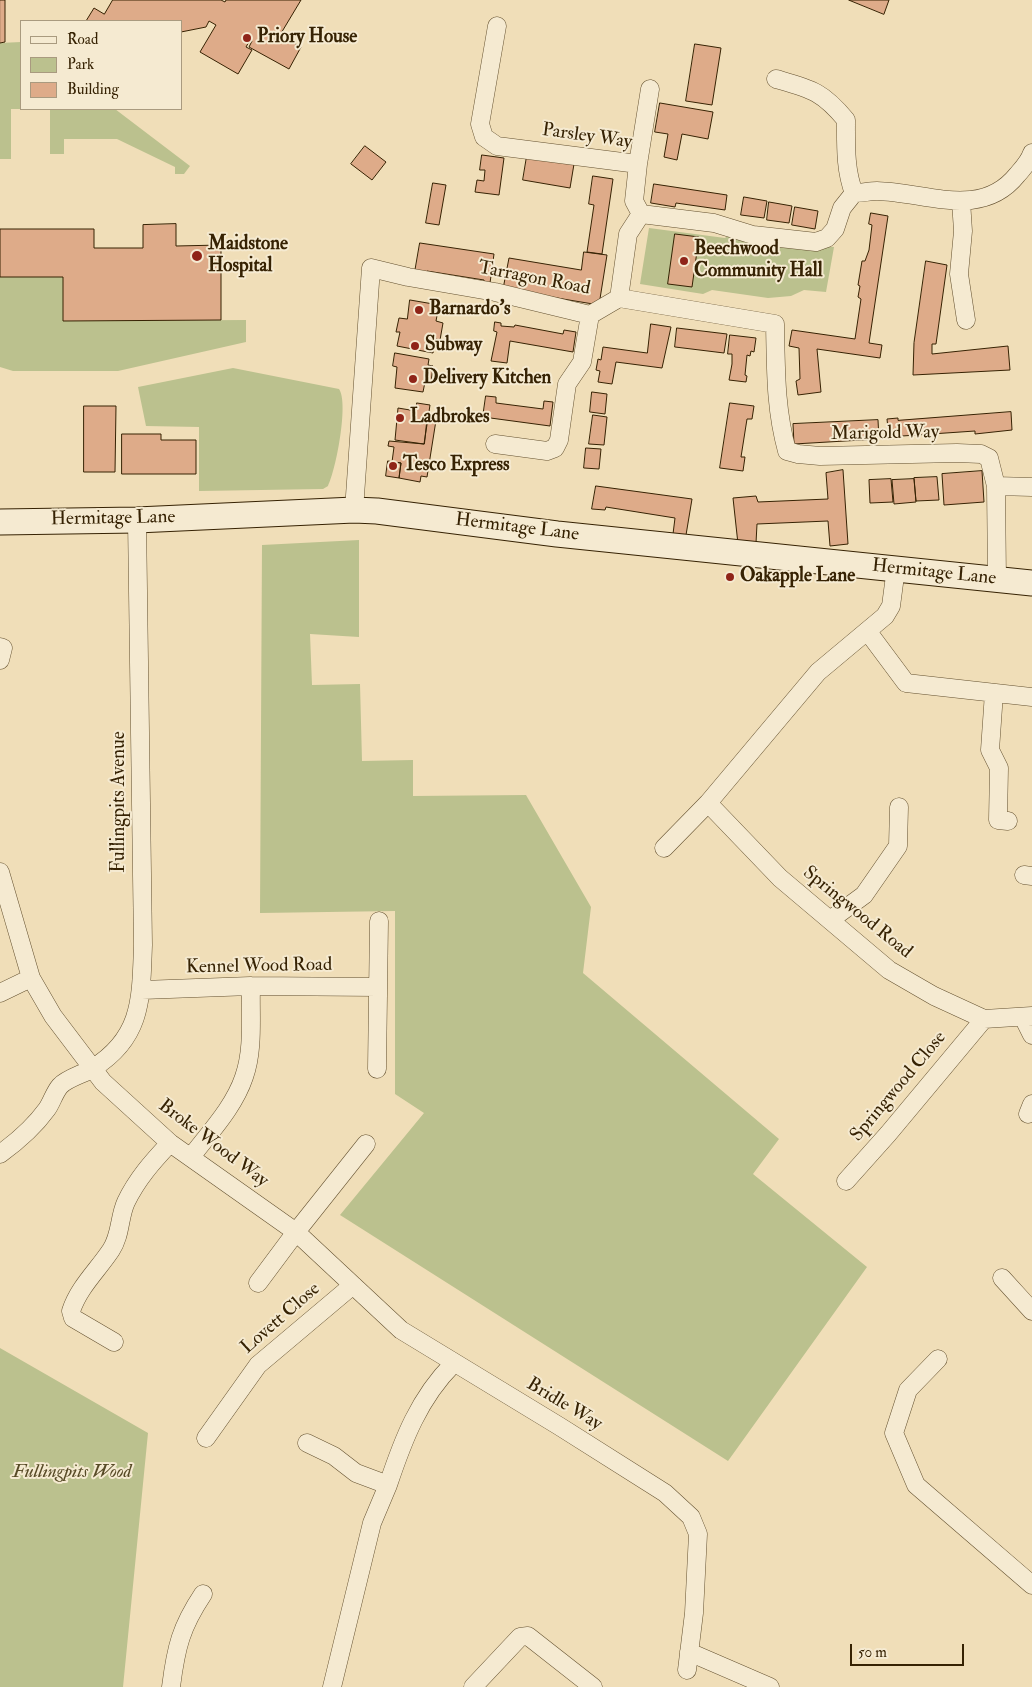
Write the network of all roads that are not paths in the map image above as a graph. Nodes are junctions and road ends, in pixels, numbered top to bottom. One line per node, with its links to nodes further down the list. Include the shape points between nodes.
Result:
1 (497, 26): 5 (street, Parsley Way, via 480,124 484,137 497,146)
2 (776, 79): 6 (street, via 830,100 846,120 846,156)
3 (650, 89): 5 (street)
4 (1032, 153): 7 (street, via 1009,185 992,196)
5 (638, 164): 8 (street, Parsley Way, via 634,201)
6 (854, 193): 7 (street, via 878,192); 8 (street, via 842,208 835,229 827,238 816,242 754,235 714,223)
7 (961, 201): 11 (street, via 963,231 959,274)
8 (641, 214): 9 (street, via 628,234)
9 (619, 298): 10 (street, Tarragon Road); 13 (street, Marigold Way, via 775,324 776,398 787,451 820,456 981,454 989,458)
10 (590, 315): 12 (street, via 582,362 567,384 555,448 547,451); 15 (street, Tarragon Road, via 495,292 371,268)
11 (966, 320)
12 (495, 444)
13 (996, 486): 14 (street); 19 (street, Marigold Way)
14 (1032, 487)
15 (354, 510): 16 (main road, Hermitage Lane); 18 (main road, Hermitage Lane)
16 (137, 520): 17 (main road, Hermitage Lane); 34 (street, Fullingpits Avenue)
17 (0, 522)
18 (896, 568): 19 (main road, Hermitage Lane); 21 (street, via 891,606)
19 (996, 580): 20 (main road, Hermitage Lane)
20 (1032, 583)
21 (868, 632): 22 (street, via 906,683); 24 (street, via 818,672)
22 (994, 693): 23 (street); 26 (street, via 990,750 999,768 998,820)
23 (1032, 697)
24 (708, 803): 27 (street); 29 (street, Springwood Road, via 780,878)
25 (899, 807): 29 (street, via 898,846 864,895)
26 (1008, 821)
27 (664, 848)
28 (0, 872): 31 (street, Broke Wood Way)
29 (830, 920): 37 (street, Springwood Road, via 889,970)
30 (379, 921): 33 (street)
31 (31, 978): 35 (street); 39 (street, Broke Wood Way, via 53,1016)
32 (251, 986): 33 (street, Kennel Wood Road); 34 (street, Kennel Wood Road); 44 (street, via 250,1053 244,1077 235,1098)
33 (378, 987): 40 (street)
34 (142, 990): 39 (street, Fullingpits Avenue, via 138,1014 128,1035)
35 (0, 993)
36 (1027, 1016): 37 (street, Springwood Road); 38 (street)
37 (984, 1019): 45 (street, Springwood Close)
38 (1032, 1035)
39 (94, 1068): 41 (street, Broke Wood Way, via 104,1082); 43 (street, Fullingpits Avenue, via 60,1085 47,1109 25,1135)
40 (377, 1069)
41 (170, 1143): 44 (street, Broke Wood Way); 51 (street, via 146,1168 126,1203 120,1232 112,1249 89,1277 71,1311 73,1318)
42 (366, 1144): 46 (street)
43 (0, 1154)
44 (191, 1157): 46 (street, Broke Wood Way)
45 (846, 1181)
46 (293, 1230): 48 (street); 49 (street, Bridle Way)
47 (1002, 1278): 50 (street)
48 (258, 1283)
49 (353, 1285): 53 (street, Bridle Way, via 401,1330); 54 (street, Lovett Close, via 258,1365)
50 (1032, 1311)
51 (114, 1342)
52 (938, 1359): 57 (street, via 908,1390 894,1433 916,1485)
53 (453, 1364): 56 (street, via 435,1382 404,1436); 59 (street, Bridle Way, via 665,1493 691,1517 698,1534 688,1661)
54 (206, 1438)
55 (307, 1443): 56 (street, via 334,1456 356,1473)
56 (388, 1485): 61 (street, via 372,1523)
57 (1032, 1585)
58 (203, 1594): 60 (street, via 186,1619 174,1657)
59 (763, 1684)
60 (171, 1687)
61 (332, 1687)
62 (473, 1687): 63 (street, via 520,1637 528,1636)
63 (593, 1687)

